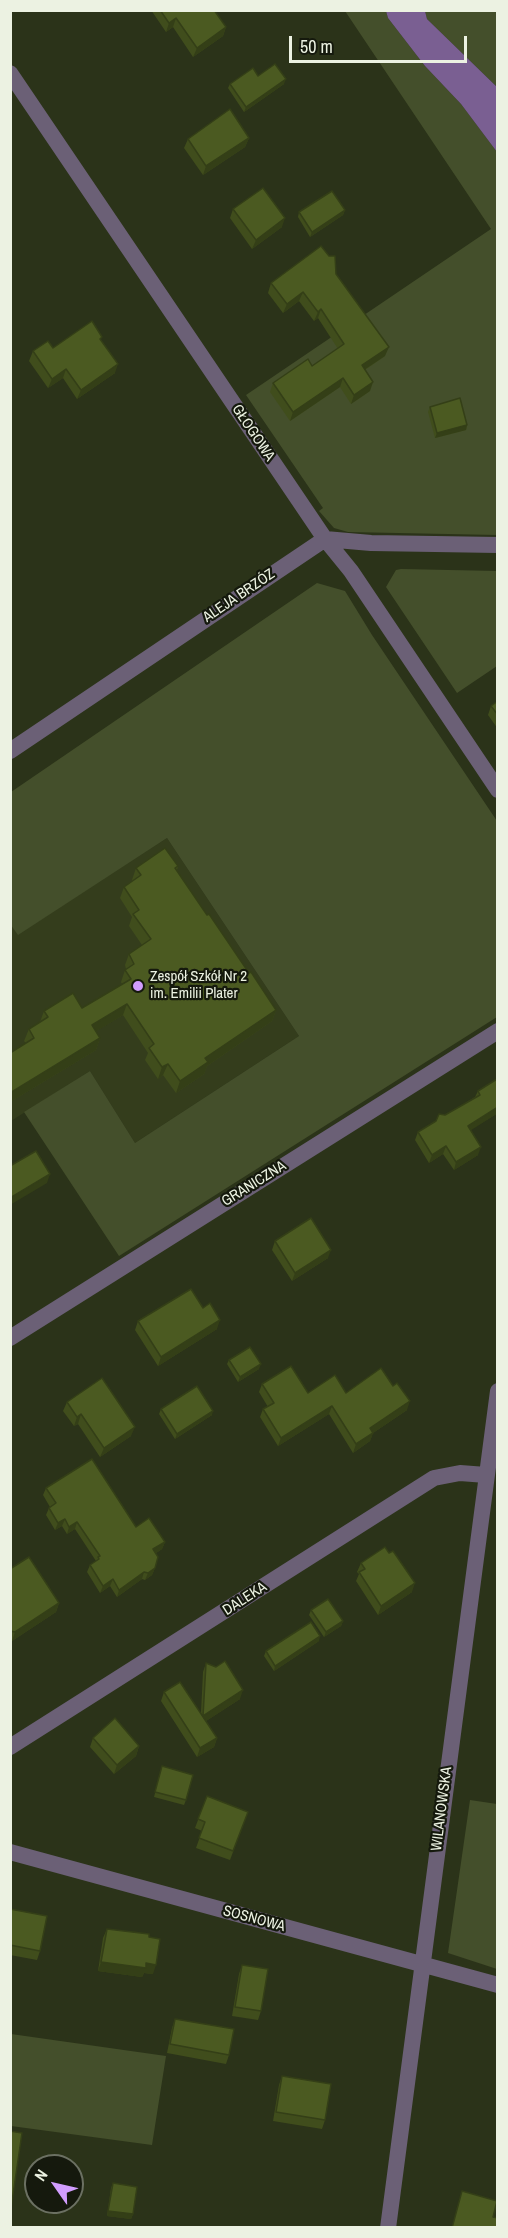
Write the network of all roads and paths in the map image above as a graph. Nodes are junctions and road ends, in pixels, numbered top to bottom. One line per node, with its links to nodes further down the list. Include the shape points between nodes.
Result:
1 (10, 73): 2 (street, GŁOGOWA)
2 (325, 539): 3 (street); 4 (street, ALEJA BRZÓZ); 5 (street, GŁOGOWA, via 351,571)
3 (498, 545)
4 (10, 751)
5 (498, 790)
6 (498, 1030): 7 (street, GRANICZNA)
7 (10, 1338)
8 (498, 1391): 9 (street, WILANOWSKA)
9 (486, 1475): 10 (street, DALEKA, via 460,1473 434,1478); 12 (street, WILANOWSKA)
10 (10, 1747)
11 (10, 1852): 12 (street, SOSNOWA)
12 (423, 1965): 13 (street, SOSNOWA); 14 (street, WILANOWSKA)
13 (498, 1985)
14 (388, 2228)

